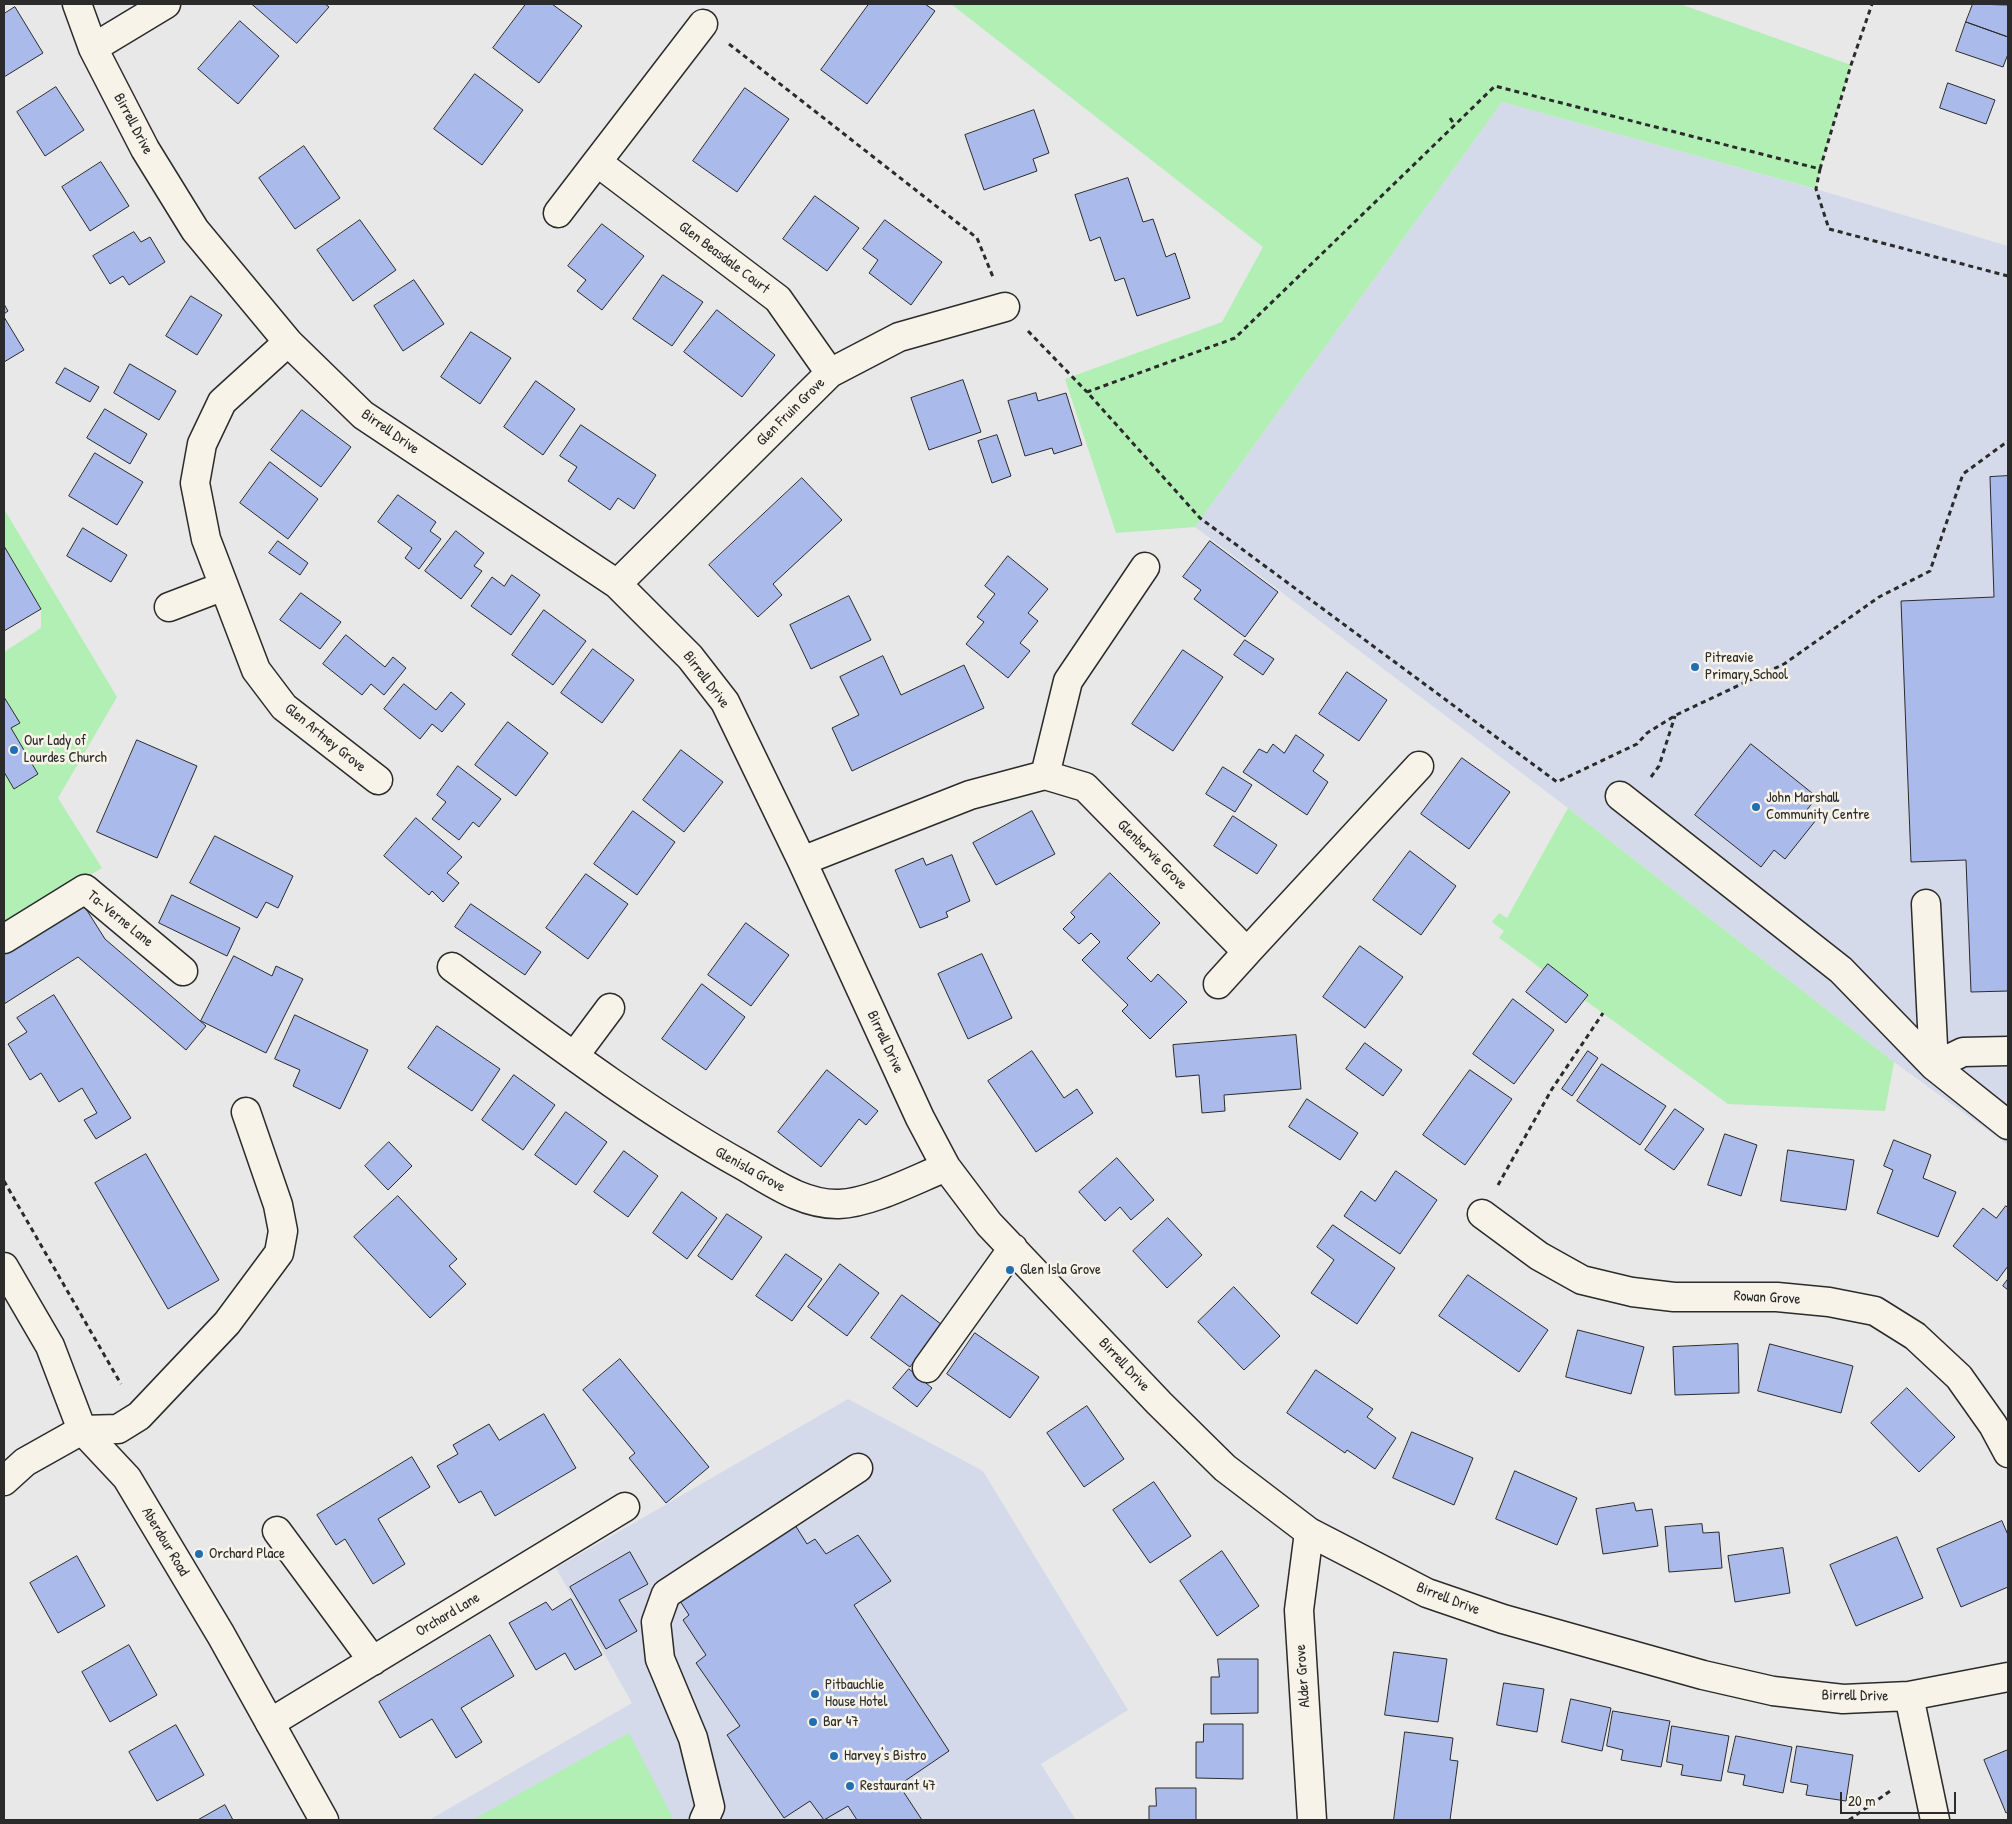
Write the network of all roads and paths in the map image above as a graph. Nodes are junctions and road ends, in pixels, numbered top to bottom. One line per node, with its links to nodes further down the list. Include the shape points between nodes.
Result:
1 (77, 4): 5 (street, Birrell Drive)
2 (166, 4): 5 (street)
3 (1872, 4): 9 (path)
4 (703, 24): 8 (street); 12 (path, via 977,238)
5 (93, 48): 13 (street, Birrell Drive, via 145,149 194,230)
6 (1450, 118): 7 (path)
7 (1454, 124): 9 (path, via 1495,86); 15 (path, via 1235,338)
8 (597, 162): 10 (street); 14 (street, Glen Beasdale Court, via 778,298)
9 (1820, 169): 11 (path, via 1816,189 1829,229)
10 (558, 213)
11 (2008, 276)
12 (1006, 308): 14 (street, Glen Fruin Grove, via 899,337); 15 (path)
13 (288, 342): 18 (street, Birrell Drive, via 363,415); 19 (street, Glen Artney Grove, via 222,402 202,444 195,484 206,538)
14 (830, 373): 18 (street, Glen Fruin Grove)
15 (1087, 392): 21 (path, via 1200,518 1557,782 1637,744 1647,733)
16 (2008, 440): 21 (path, via 1963,474 1930,571 1879,597 1784,664)
17 (1145, 567): 23 (street, via 1068,681)
18 (617, 584): 26 (street, Birrell Drive, via 690,657 725,702)
19 (224, 586): 20 (street); 24 (street, Glen Artney Grove, via 256,670 284,707)
20 (169, 606)
21 (1676, 715): 25 (path, via 1659,766)
22 (1419, 766): 29 (street)
23 (1046, 775): 26 (street, via 970,795); 29 (street, Glenbervie Grove, via 1084,787)
24 (378, 780)
25 (1626, 800): 37 (street, via 1841,970)
26 (802, 861): 40 (street, Birrell Drive, via 920,1118)
27 (1926, 904): 37 (street)
28 (4, 940): 31 (street, Ta-Verne Lane, via 85,889)
29 (1247, 952): 32 (street)
30 (452, 966): 36 (street, Glenisla Grove)
31 (183, 971)
32 (1218, 984)
33 (610, 1008): 36 (street)
34 (1602, 1013): 42 (path, via 1552,1089)
35 (2008, 1051): 37 (street, via 1963,1052)
36 (575, 1056): 40 (street, Glenisla Grove, via 692,1138 787,1191 813,1201 839,1204 866,1199)
37 (1934, 1066): 39 (street)
38 (246, 1112): 46 (street, via 278,1205 283,1231 278,1253 227,1322)
39 (2008, 1125)
40 (946, 1167): 43 (street, Birrell Drive, via 989,1224)
41 (4, 1181): 46 (path)
42 (1482, 1214): 48 (street, Rowan Grove, via 1539,1256 1582,1280 1674,1297 1777,1297 1875,1311 1915,1336 1959,1377 1993,1425)
43 (1013, 1248): 45 (street); 53 (street, Birrell Drive, via 1225,1468)
44 (4, 1267): 47 (street, Aberdour Road, via 50,1346)
45 (928, 1368)
46 (139, 1416): 47 (street, via 118,1429)
47 (82, 1430): 50 (street, via 25,1462); 57 (street, Aberdour Road, via 126,1478)
48 (2008, 1453)
49 (858, 1468): 60 (street, via 666,1594 656,1622 660,1659 693,1738 710,1807)
50 (4, 1481)
51 (625, 1507): 54 (street, Orchard Lane)
52 (277, 1531): 54 (street)
53 (1310, 1532): 56 (street, Birrell Drive, via 1427,1593 1596,1646 1773,1691 1843,1699); 61 (street, Alder Grove, via 1299,1610)
54 (373, 1661): 57 (street, Orchard Lane)
55 (2008, 1677): 56 (street, Birrell Drive)
56 (1909, 1696): 58 (street)
57 (270, 1723): 59 (street, Aberdour Road)
58 (1923, 1769): 62 (path); 63 (street)
59 (324, 1820)
60 (704, 1820)
61 (1312, 1820)
62 (1849, 1820)
63 (1935, 1820)

